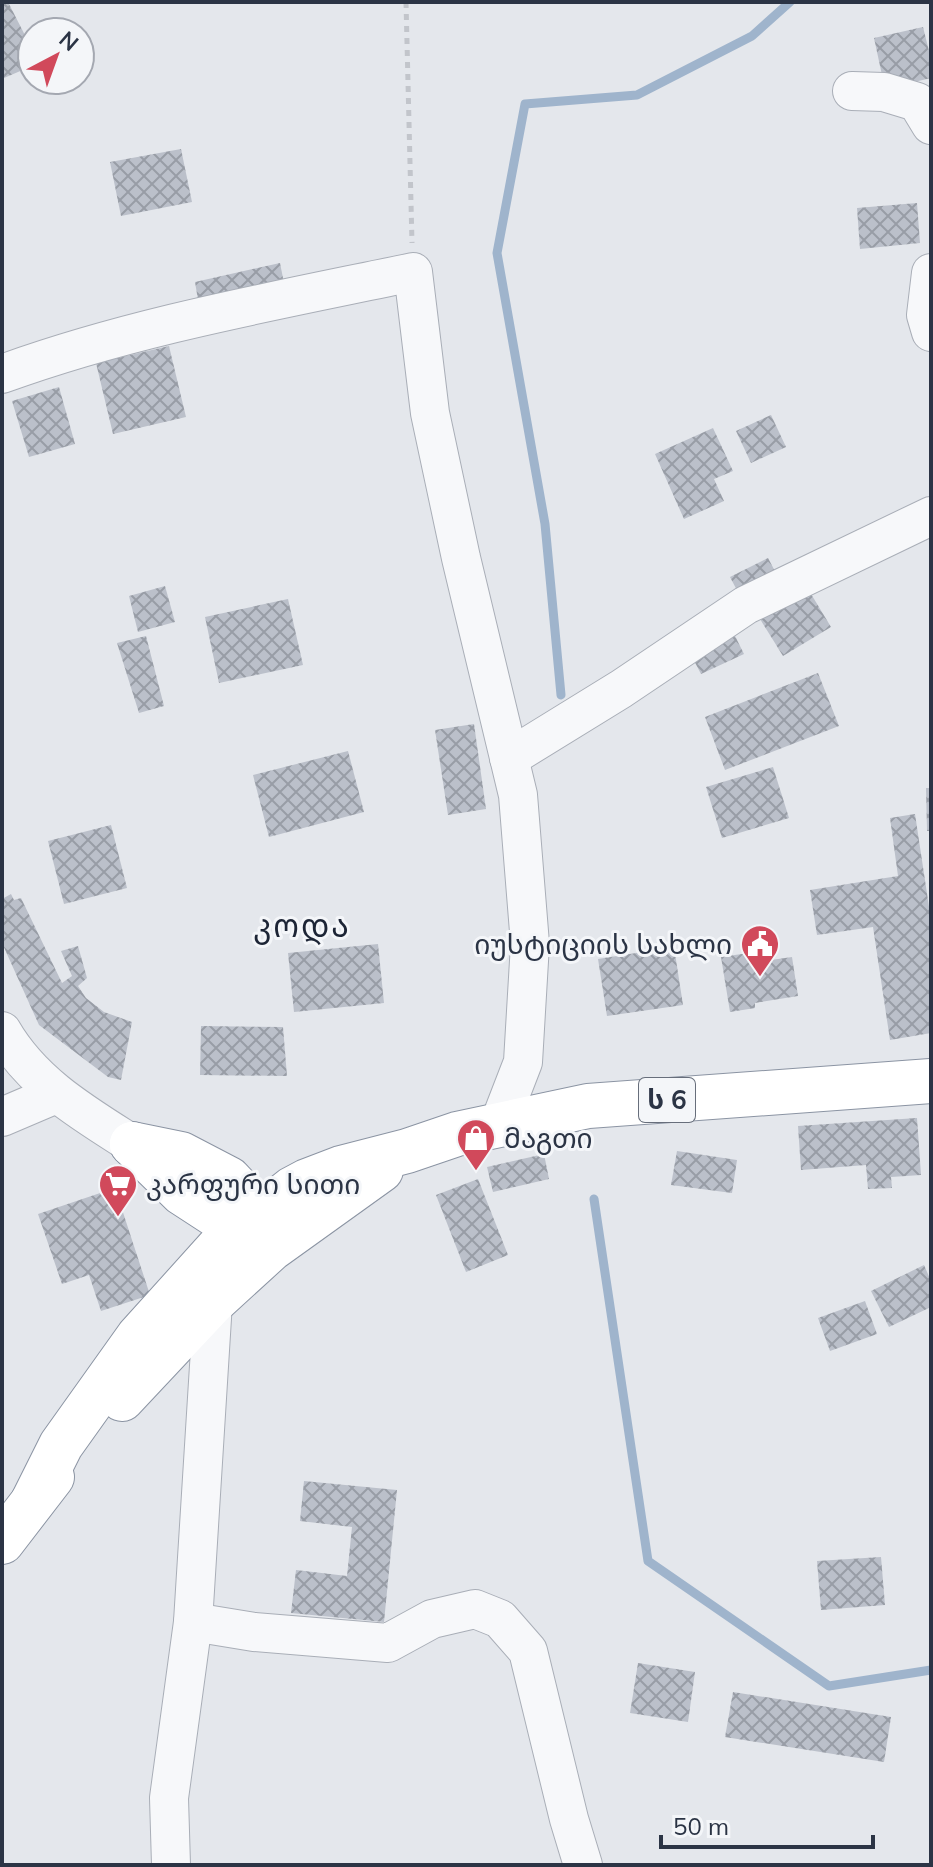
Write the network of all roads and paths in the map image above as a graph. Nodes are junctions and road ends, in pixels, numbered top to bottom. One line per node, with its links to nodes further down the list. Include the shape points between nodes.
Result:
1 (406, 2): 4 (path)
2 (852, 91): 3 (street, via 884,92 917,102)
3 (931, 125)
4 (413, 272): 7 (street, via 148,331); 9 (street, via 430,413)
5 (931, 273): 6 (street, via 926,315)
6 (931, 332)
7 (2, 374)
8 (931, 516): 9 (street, via 746,605)
9 (509, 758): 14 (street, via 518,795 530,944 523,1062)
10 (2, 1031): 12 (street)
11 (931, 1081): 14 (highway, ს 6, via 588,1106)
12 (56, 1094): 13 (street); 15 (street)
13 (2, 1117)
14 (499, 1124): 16 (highway, ს 6)
15 (132, 1144): 17 (highway, via 181,1154); 19 (highway, via 182,1193 225,1221)
16 (407, 1151): 18 (highway, ს 6); 19 (highway, ს 6)
17 (229, 1179): 18 (highway); 19 (highway)
18 (307, 1181): 19 (highway, ს 6, via 292,1189)
19 (256, 1232): 20 (highway, ს 6); 21 (highway, ს 6, via 220,1246 138,1337 61,1445)
20 (213, 1302): 21 (highway, ს 6, via 70,1454); 23 (street)
21 (33, 1501): 22 (highway, ს 6)
22 (2, 1542)
23 (193, 1622): 24 (street, via 169,1798); 25 (street, via 388,1643 432,1619 475,1609 500,1619 528,1651)
24 (171, 1865)
25 (583, 1865)

